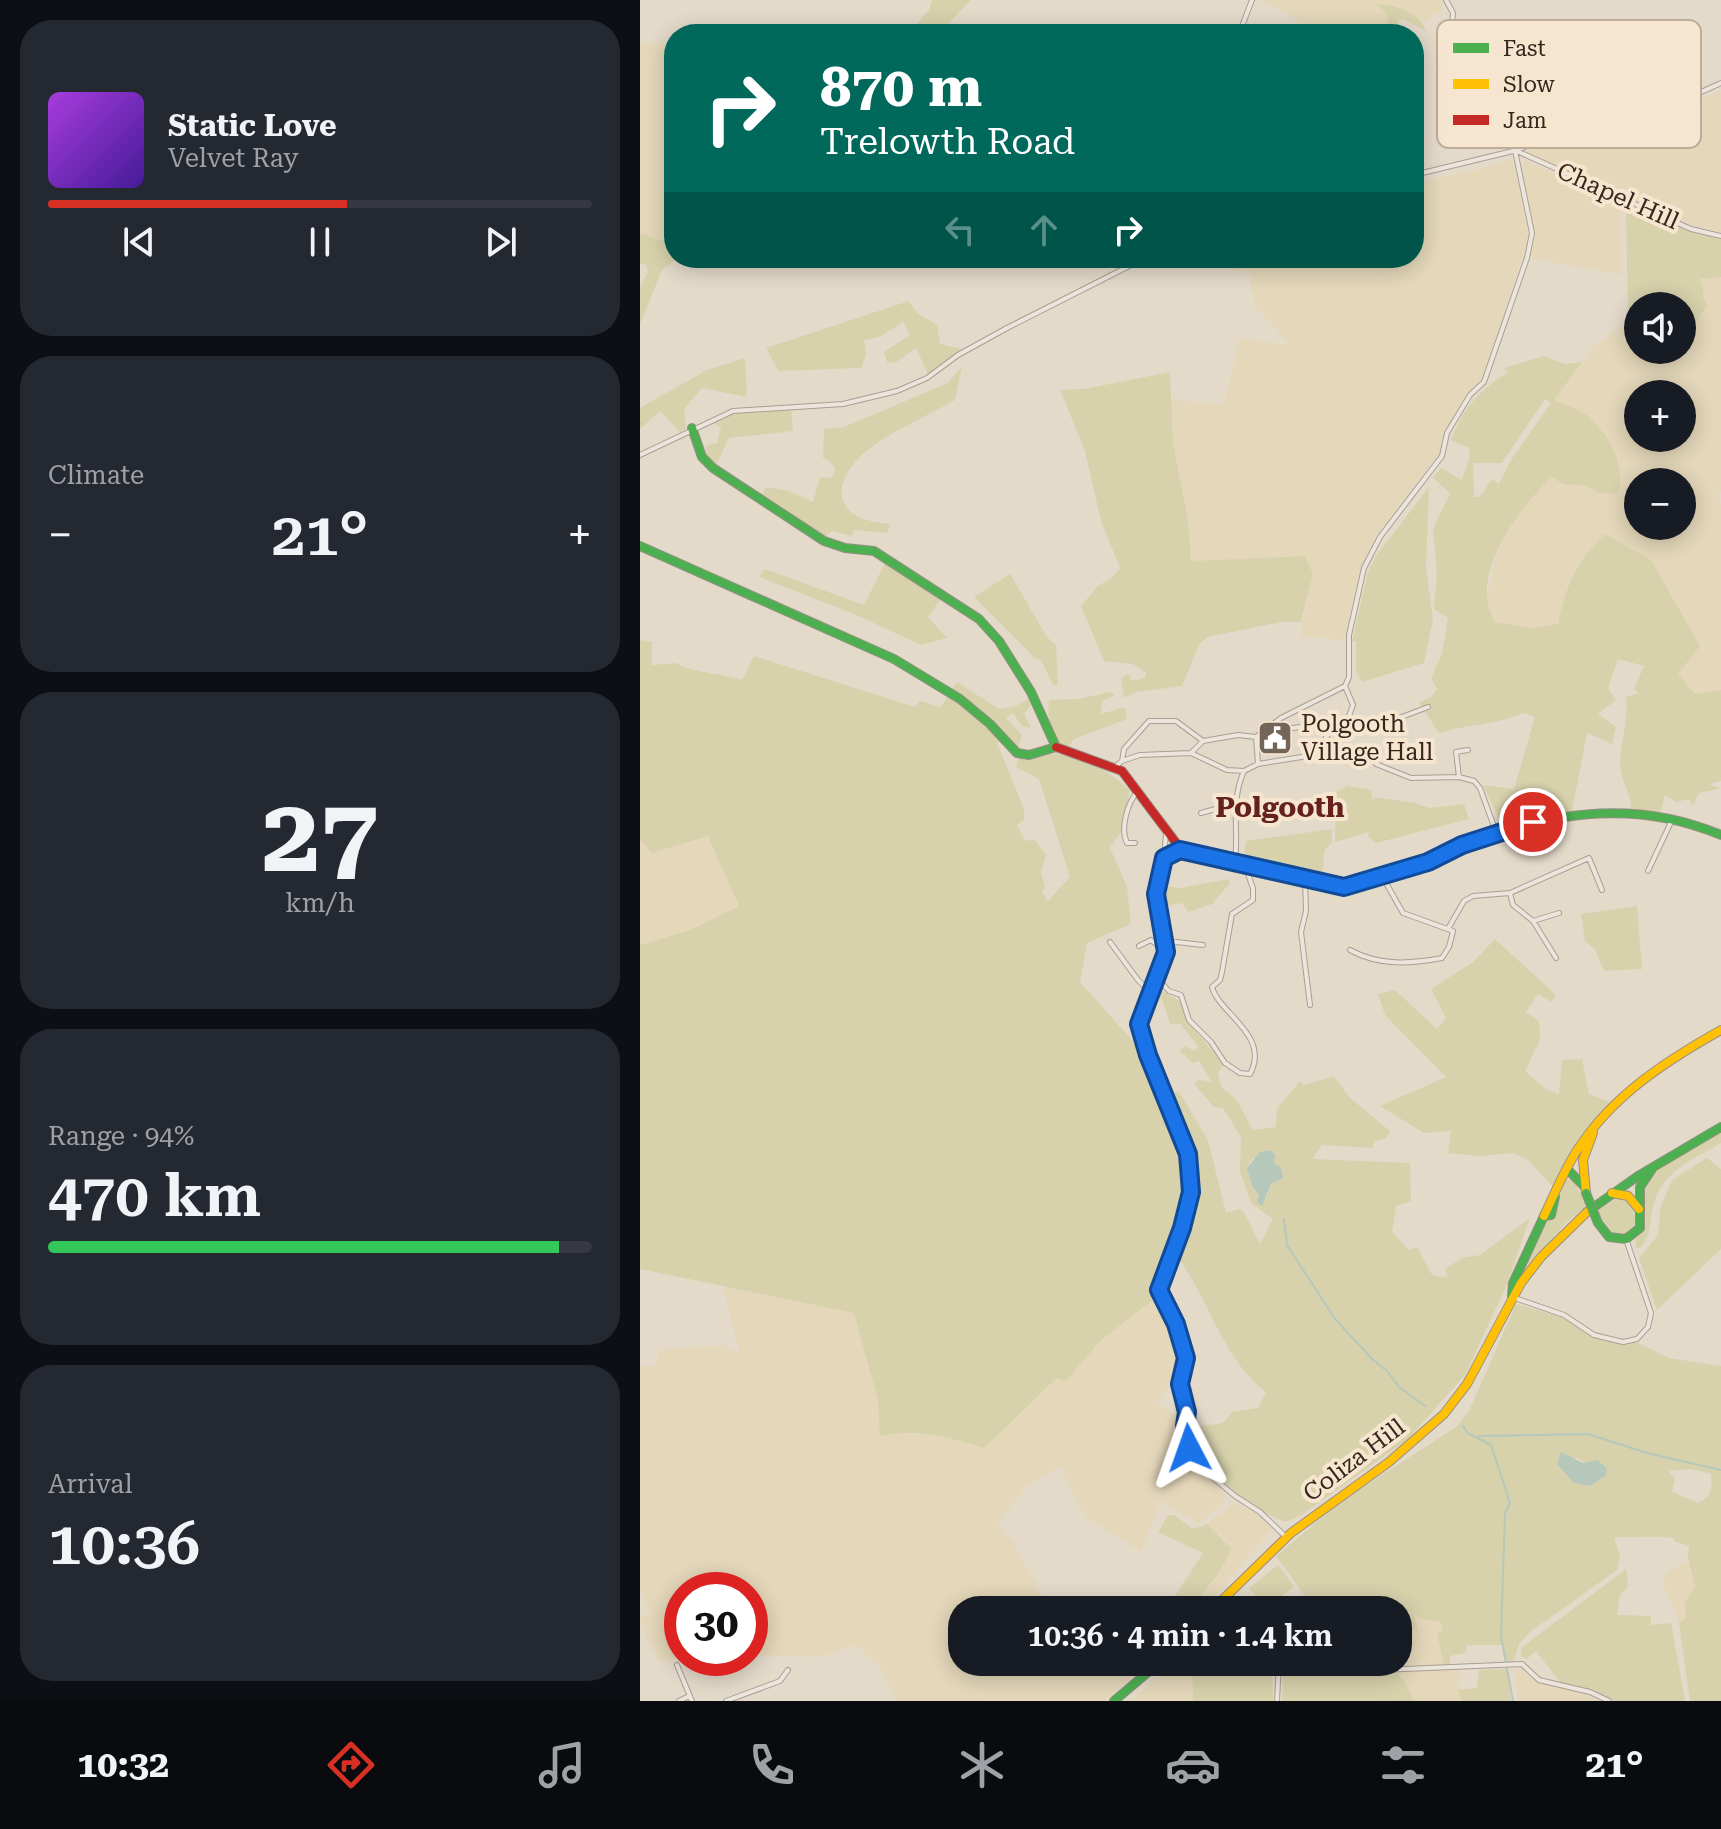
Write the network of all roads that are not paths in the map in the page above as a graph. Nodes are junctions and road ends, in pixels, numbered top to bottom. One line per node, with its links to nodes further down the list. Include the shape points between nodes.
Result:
1 (1252, 0): 4 (street)
2 (1446, 0): 3 (street)
3 (1453, 20)
4 (1243, 24)
5 (1721, 83): 6 (street)
6 (1701, 92)
7 (1522, 148): 8 (street)
8 (1517, 150): 9 (street); 10 (street, Chapel Hill, via 1691,229); 15 (street, via 1532,233 1527,258 1484,382 1447,433 1442,456 1380,537 1364,568 1349,635)
9 (1424, 173)
10 (1721, 236)
11 (1126, 268): 12 (street, via 897,391 843,404 733,411)
12 (692, 428): 13 (street); 22 (main road, via 702,457 713,468 824,541 874,551 979,619 1031,692)
13 (640, 455)
14 (640, 546): 22 (main road, via 915,669 995,726 1017,753)
15 (1345, 686): 17 (street, via 1353,705); 19 (street)
16 (1428, 707): 17 (street, via 1386,723)
17 (1346, 724): 26 (street, via 1330,732 1314,755)
18 (1314, 725): 19 (street)
19 (1273, 726): 20 (street)
20 (1256, 737): 21 (street); 26 (street)
21 (1203, 741): 24 (street); 25 (street, via 1176,721 1149,721 1124,749)
22 (1056, 747): 25 (main road)
23 (1468, 750): 29 (street, via 1456,752)
24 (1191, 753): 25 (street, via 1140,755); 28 (street, via 1227,770)
25 (1119, 764): 30 (main road)
26 (1258, 764): 28 (street)
27 (1376, 764): 29 (street, via 1411,778)
28 (1244, 771): 31 (street)
29 (1459, 777): 35 (street, via 1477,783)
30 (1138, 791): 34 (main road); 37 (street, via 1124,835 1127,843)
31 (1234, 804): 32 (street); 40 (street)
32 (1201, 813)
33 (1673, 818): 35 (main road, via 1614,809); 36 (main road); 42 (street)
34 (1166, 830): 38 (main road); 39 (street)
35 (1497, 833): 43 (main road)
36 (1721, 835)
37 (1135, 843)
38 (1180, 850): 39 (street); 40 (main road)
39 (1164, 858): 51 (street, via 1156,894)
40 (1235, 862): 41 (main road)
41 (1245, 866): 44 (main road); 57 (street, via 1253,900 1232,914 1220,980 1212,987 1249,1036 1254,1064 1250,1074 1225,1063 1189,1020 1181,995)
42 (1648, 871)
43 (1382, 876): 44 (main road, via 1344,887); 49 (street, via 1403,913)
44 (1305, 879): 59 (street, via 1301,932)
45 (1602, 890): 46 (street, via 1589,858)
46 (1510, 893): 48 (street, via 1513,905); 49 (street, via 1467,899)
47 (1559, 913): 48 (street)
48 (1533, 921): 56 (street)
49 (1449, 927): 54 (street, via 1453,936 1442,958 1388,963)
50 (1110, 942): 58 (street)
51 (1166, 945): 52 (street); 55 (street)
52 (1203, 945)
53 (1139, 946): 55 (street, via 1151,940)
54 (1350, 950)
55 (1166, 952): 57 (street)
56 (1556, 958)
57 (1157, 978): 58 (street)
58 (1151, 993): 70 (street, via 1139,1024 1188,1154 1191,1192 1159,1290 1186,1358 1180,1384 1189,1448 1206,1472)
59 (1310, 1005)
60 (1721, 1030): 62 (main road, via 1645,1076)
61 (1721, 1127): 63 (main road)
62 (1594, 1129): 64 (main road); 65 (main road)
63 (1655, 1165): 66 (main road); 67 (main road, via 1641,1183)
64 (1567, 1169): 65 (main road); 69 (main road, via 1551,1215 1544,1216 1513,1283)
65 (1581, 1175): 68 (main road, bridge, via 1598,1223 1609,1237)
66 (1610, 1193): 67 (main road, via 1628,1196); 69 (main road, via 1562,1233)
67 (1640, 1210): 68 (main road, via 1640,1228)
68 (1626, 1239): 69 (street, via 1651,1313 1637,1339 1623,1342 1594,1335 1564,1315)
69 (1512, 1297): 70 (main road, Coliza Hill, via 1445,1413 1398,1455)
70 (1286, 1537): 71 (main road, Coliza Hill)
71 (1226, 1596)
72 (1412, 1669): 83 (street, via 1522,1664 1539,1680)
73 (788, 1670): 80 (street, via 780,1681)
74 (681, 1676): 77 (street)
75 (1143, 1676): 81 (main road)
76 (1278, 1676): 82 (street)
77 (689, 1696): 78 (street); 79 (street)
78 (679, 1701)
79 (692, 1701)
80 (726, 1701)
81 (1114, 1701)
82 (1277, 1701)
83 (1609, 1701)

